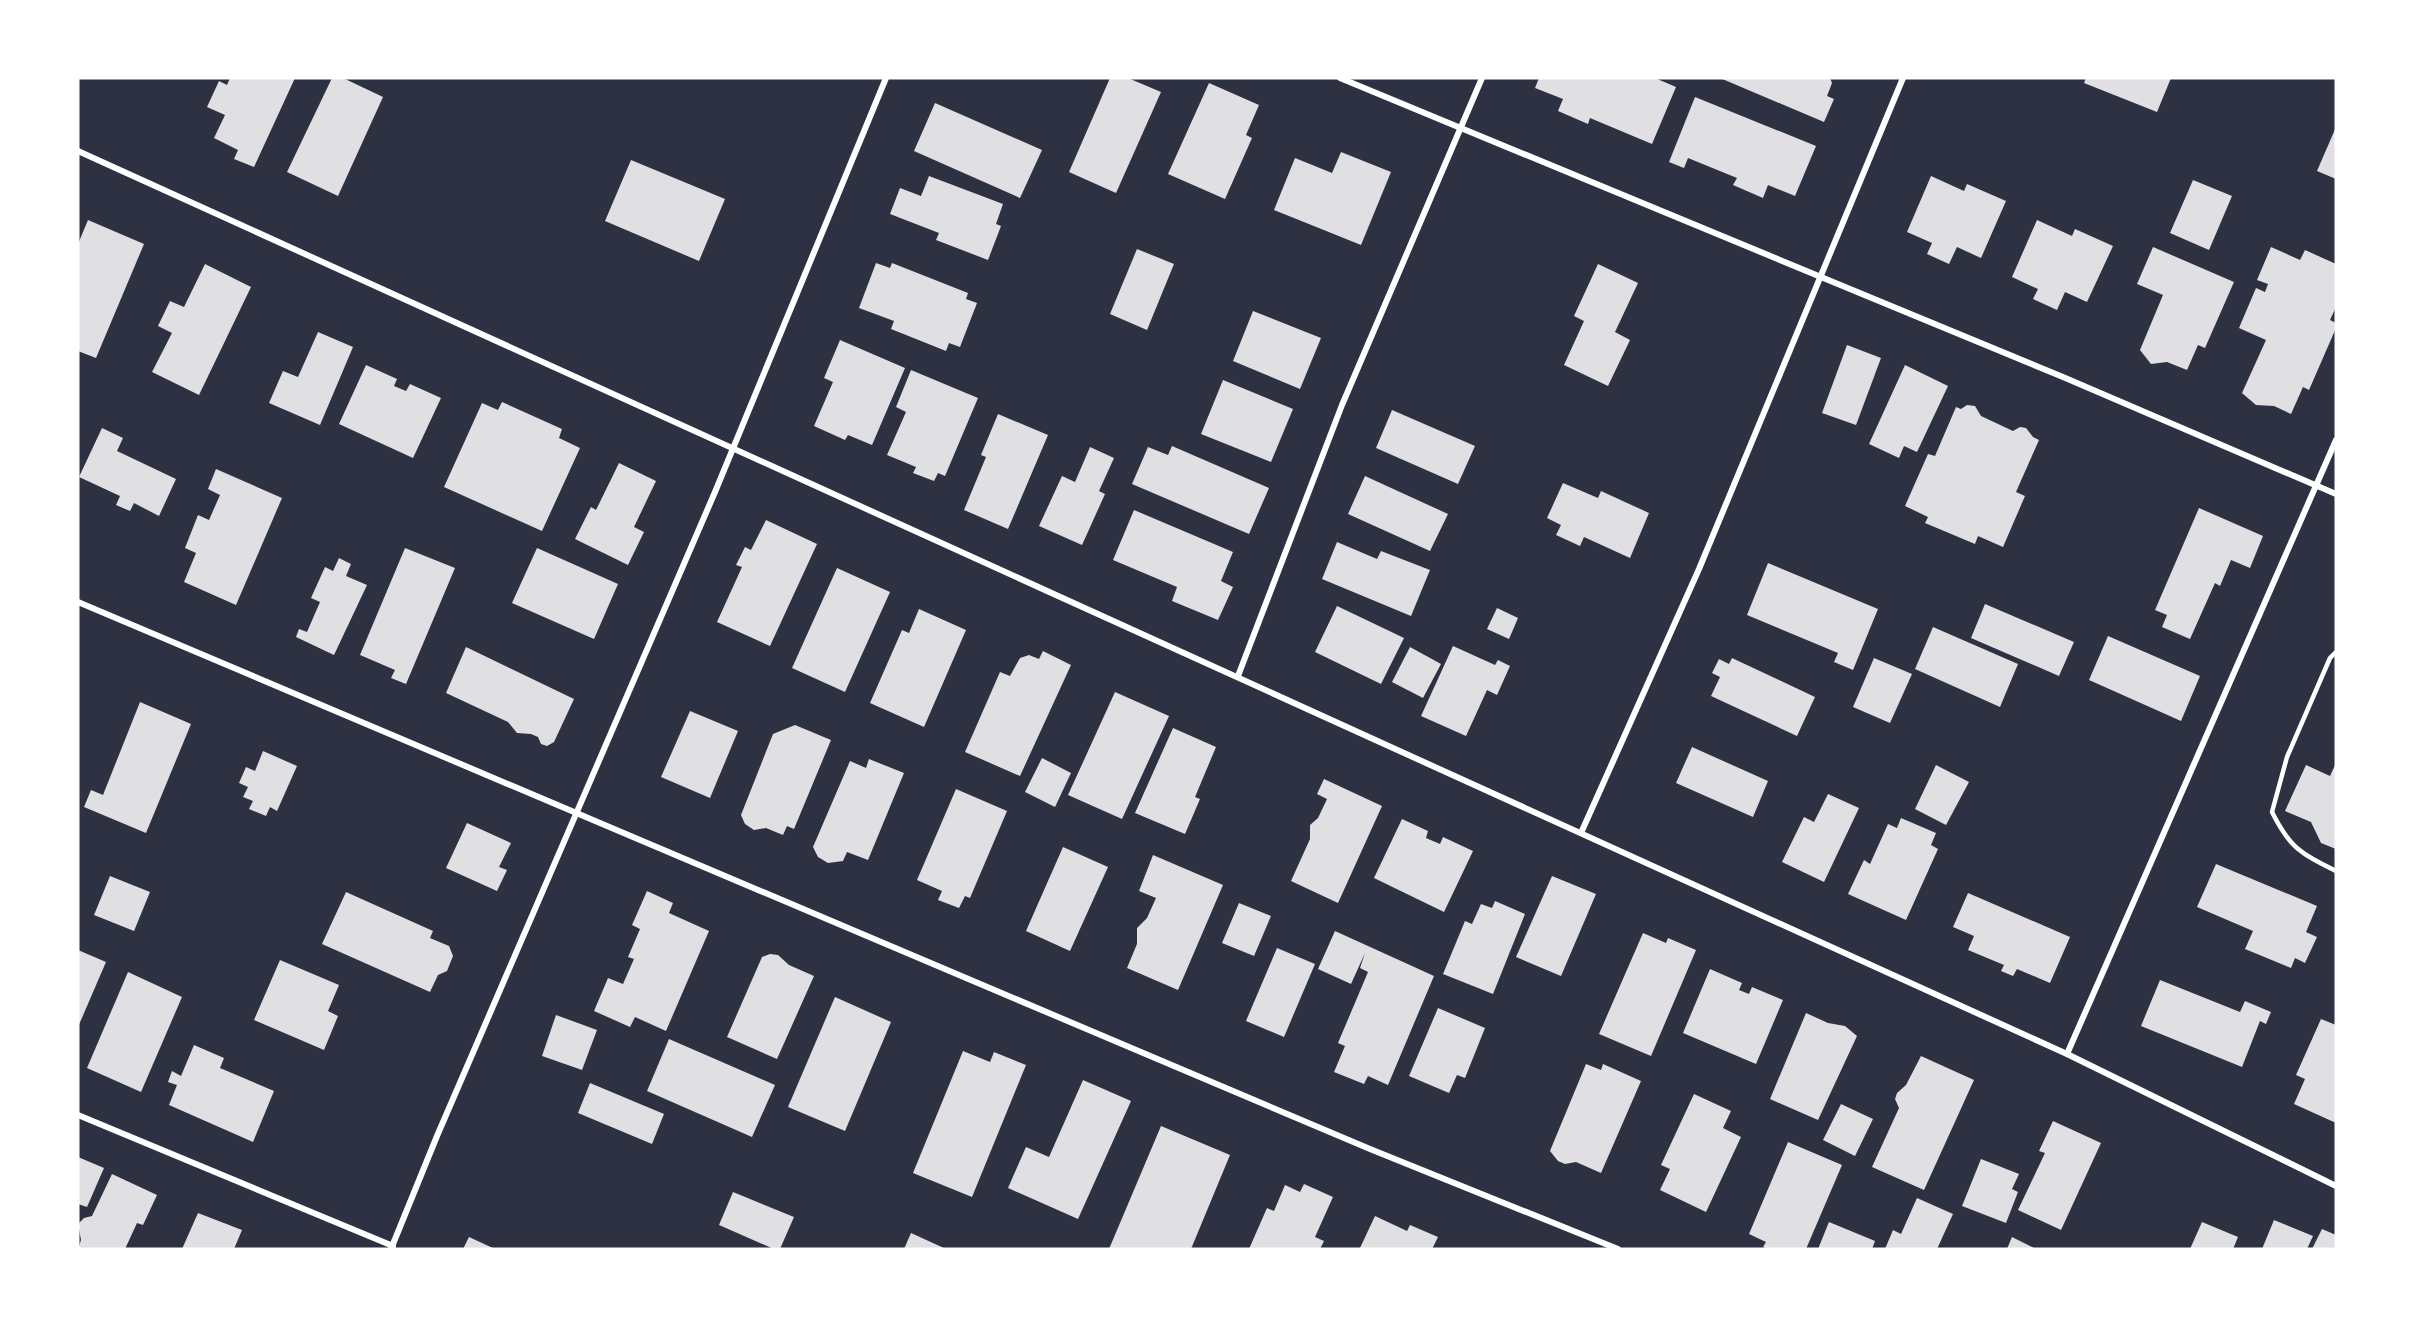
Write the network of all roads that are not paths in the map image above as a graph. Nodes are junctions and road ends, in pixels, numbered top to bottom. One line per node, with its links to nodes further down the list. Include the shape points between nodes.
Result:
1 (886, 78): 9 (street)
2 (1340, 78): 5 (street)
3 (1482, 78): 5 (street)
4 (1902, 78): 7 (street)
5 (1461, 128): 7 (street); 14 (street, via 1342,405)
6 (78, 151): 9 (street)
7 (1819, 275): 10 (street); 16 (street, via 1699,569)
8 (2336, 440): 10 (street)
9 (733, 449): 14 (street); 15 (street)
10 (2318, 486): 11 (street); 18 (street)
11 (2336, 494)
12 (78, 602): 15 (street)
13 (2336, 652): 17 (lane, via 2287,757 2272,812 2283,835 2302,854)
14 (1238, 676): 16 (street)
15 (578, 813): 21 (street); 22 (street, via 1370,1149)
16 (1581, 833): 18 (street)
17 (2336, 870)
18 (2067, 1054): 20 (street)
19 (78, 1115): 21 (street)
20 (2336, 1186)
21 (392, 1247)
22 (1618, 1249)

